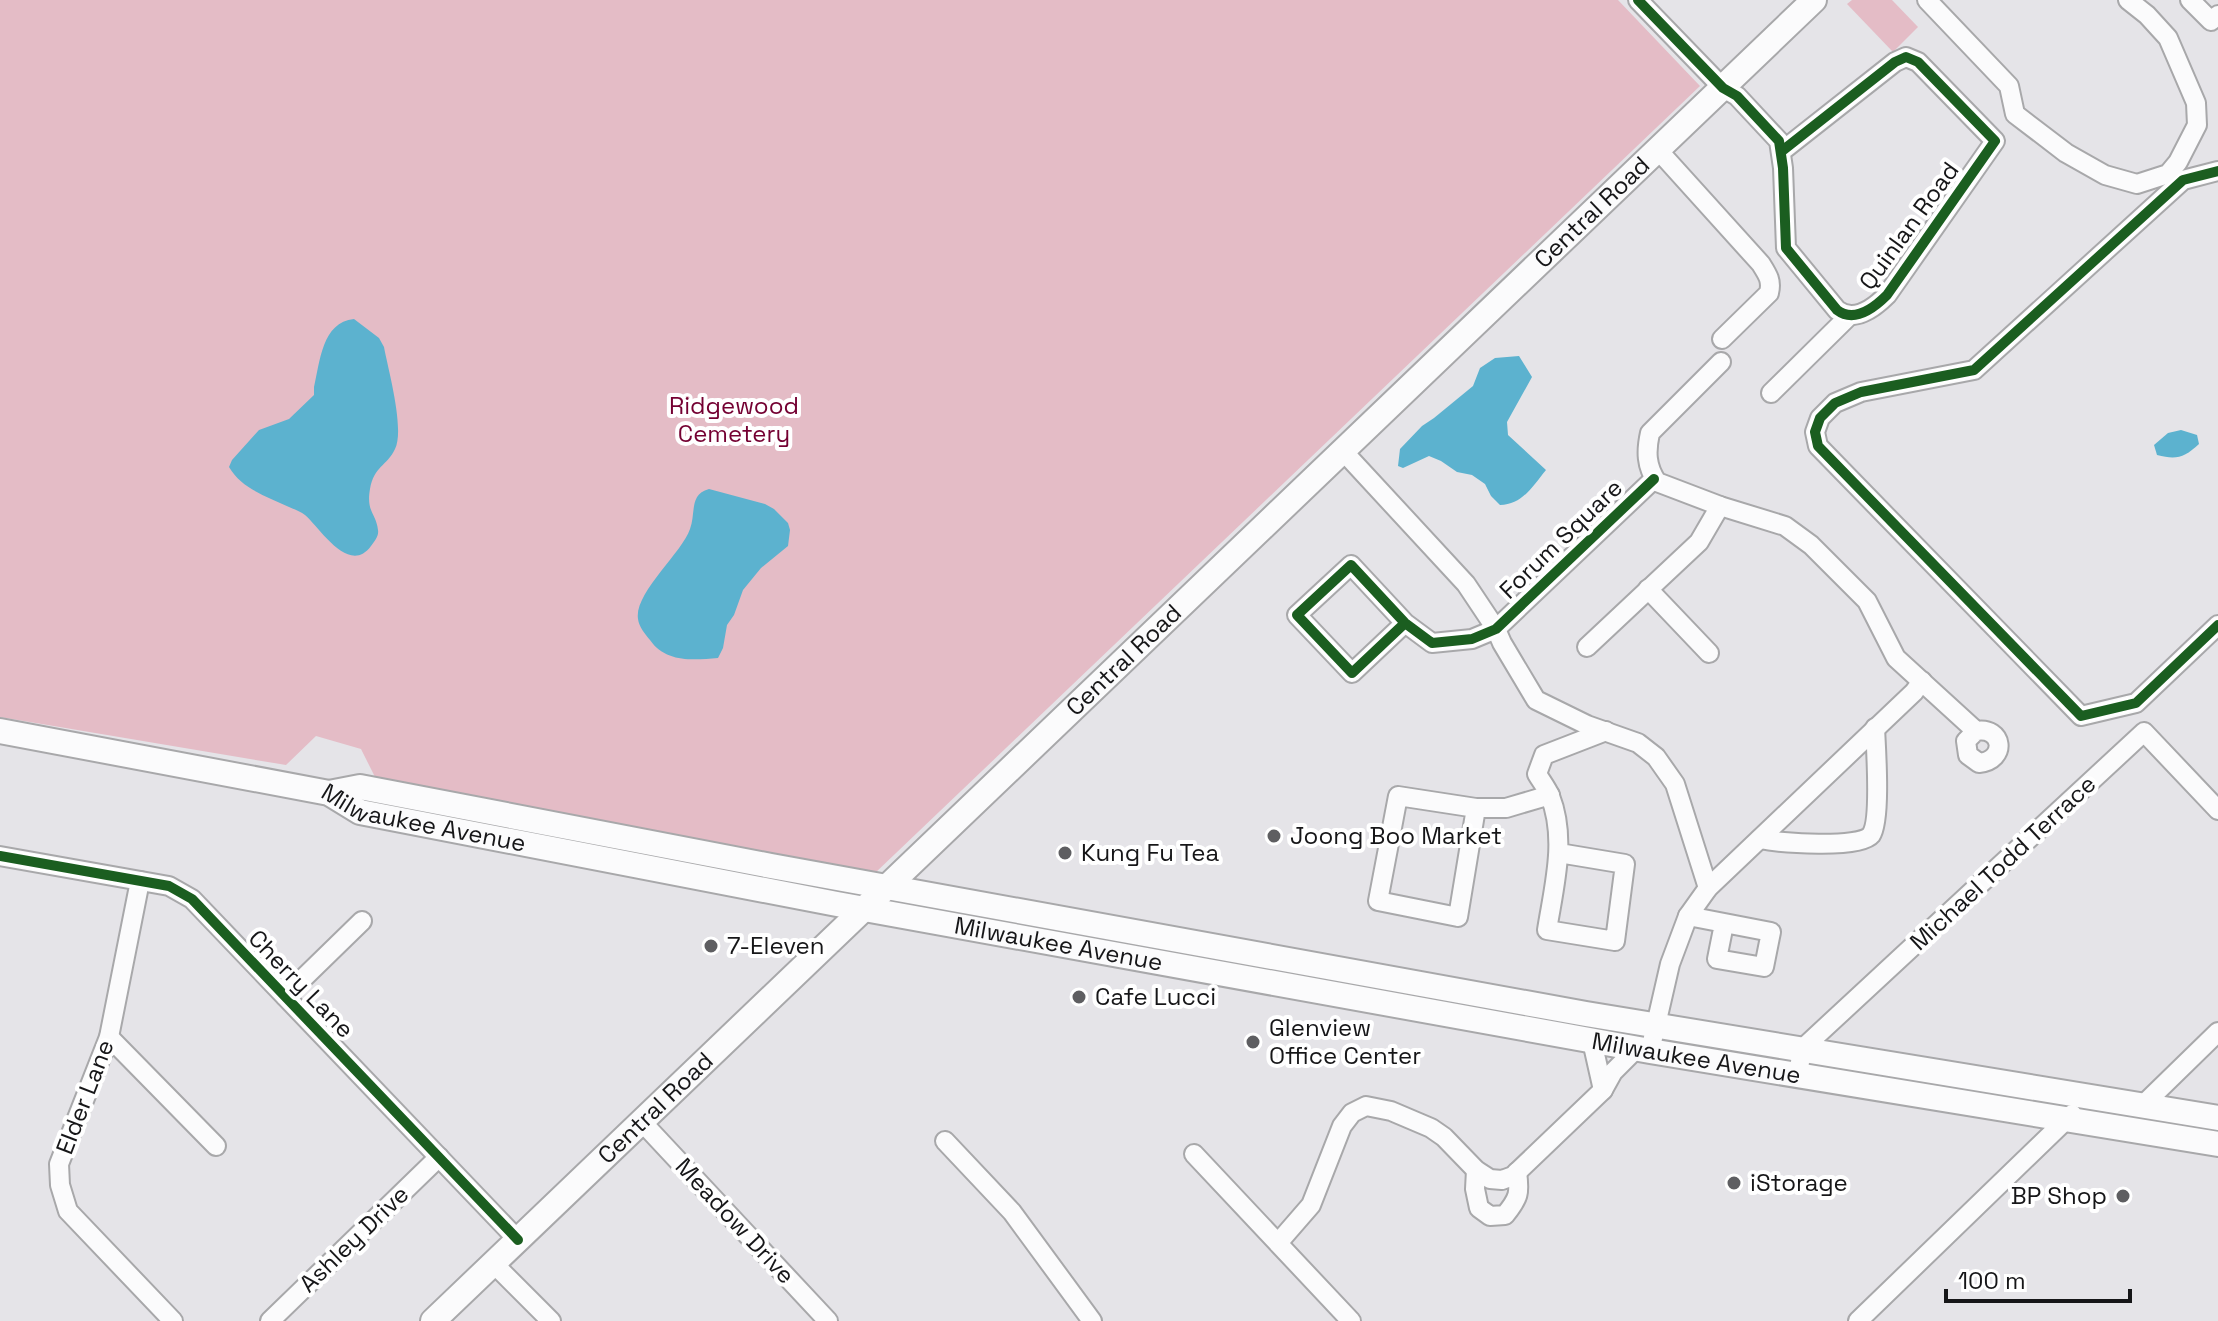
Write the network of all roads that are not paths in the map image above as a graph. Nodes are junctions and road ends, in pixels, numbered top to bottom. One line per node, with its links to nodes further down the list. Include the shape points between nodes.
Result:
1 (1638, 0): 7 (street)
2 (1814, 0): 7 (main road, Central Road)
3 (1927, 0): 4 (street, via 2009,86 2015,114 2066,153 2105,175 2137,184 2168,174 2178,162 2197,125 2196,103 2168,38)
4 (2128, 0)
5 (2190, 0): 6 (street, via 2211,21)
6 (2218, 15)
7 (1723, 88): 8 (main road, Central Road); 9 (street, via 1737,96 1779,141)
8 (1658, 150): 12 (street, via 1769,277 1769,293); 15 (main road, Central Road)
9 (1782, 151): 11 (street, via 1786,248); 11 (street, Quinlan Road, via 1906,57 1918,62 1995,141 1887,295 1865,312)
10 (2218, 171): 20 (street, via 2183,180 1974,370 1861,392 1835,403 1815,432 1818,446 2081,716 2136,703)
11 (1846, 315): 14 (street, Quinlan Road)
12 (1722, 339)
13 (1721, 362): 16 (street, via 1650,433 1648,465)
14 (1771, 393)
15 (1343, 451): 21 (street, via 1466,584); 37 (main road, Central Road)
16 (1654, 479): 17 (street); 21 (street, Forum Square)
17 (1720, 506): 18 (street, via 1699,542); 24 (street, via 1785,526 1811,545 1867,601 1896,658)
18 (1648, 589): 22 (street); 23 (street)
19 (1405, 623): 19 (street, via 1351,565 1297,615 1352,673); 21 (street, via 1432,643 1472,639)
20 (2218, 625)
21 (1496, 629): 27 (street, via 1536,700)
22 (1587, 647)
23 (1709, 653)
24 (1922, 681): 25 (street); 28 (street)
25 (1875, 728): 33 (street); 33 (street, via 1876,824 1871,835 1862,842 1785,844)
26 (0, 731): 29 (main road)
27 (1606, 731): 30 (street, via 1544,755 1537,774); 38 (street, via 1638,743 1675,784)
28 (1976, 731)
29 (329, 793): 37 (main road, Milwaukee Avenue, via 360,787); 39 (main road, Milwaukee Avenue, via 360,812)
30 (1550, 795): 31 (street, via 1506,808); 34 (street)
31 (1476, 808): 31 (street, via 1458,917 1378,901 1398,796)
32 (2218, 810): 50 (street, Michael Todd Terrace, via 2144,732)
33 (1760, 839): 38 (street)
34 (1559, 853): 34 (street, via 1547,930 1615,941 1625,864)
35 (0, 856): 36 (street, Cherry Lane)
36 (140, 881): 45 (street, Cherry Lane, via 169,886 192,899); 48 (street, Elder Lane)
37 (889, 887): 39 (main road, Central Road); 43 (main road, Milwaukee Avenue)
38 (1708, 888): 40 (street)
39 (865, 909): 44 (main road, Milwaukee Avenue); 58 (main road, Central Road)
40 (1688, 916): 42 (street); 46 (street)
41 (362, 921): 45 (street)
42 (1724, 924)
43 (1210, 946): 44 (main road, via 1201,958 1190,961 1115,947); 46 (main road, Milwaukee Avenue)
44 (1094, 951): 49 (main road, Milwaukee Avenue)
45 (285, 996): 63 (street, Cherry Lane)
46 (1655, 1025): 50 (main road, Milwaukee Avenue); 51 (street)
47 (2218, 1032): 55 (street)
48 (109, 1037): 61 (street); 69 (street, Elder Lane, via 59,1164 60,1185 68,1211)
49 (1592, 1041): 51 (main road, Milwaukee Avenue); 53 (street)
50 (1802, 1049): 52 (street); 54 (main road, Milwaukee Avenue)
51 (1643, 1050): 52 (main road, Milwaukee Avenue); 53 (street, via 1613,1072)
52 (1798, 1075): 57 (main road, Milwaukee Avenue)
53 (1603, 1090): 65 (street)
54 (2089, 1097): 55 (main road, Milwaukee Avenue); 57 (street)
55 (2142, 1106): 56 (main road, Milwaukee Avenue)
56 (2218, 1118)
57 (2067, 1119): 60 (main road, Milwaukee Avenue); 76 (street)
58 (642, 1122): 66 (main road, Central Road); 73 (street, Meadow Drive)
59 (945, 1141): 74 (street, via 1012,1212)
60 (2218, 1144)
61 (216, 1146)
62 (1194, 1154): 67 (street)
63 (439, 1157): 66 (street, Cherry Lane); 70 (street, Ashley Drive)
64 (1476, 1170): 65 (street, via 1502,1180); 65 (street, via 1479,1208 1490,1216 1505,1215 1514,1203 1520,1189); 67 (street, via 1431,1128 1366,1106 1342,1126 1311,1205)
65 (1517, 1172)
66 (518, 1240): 68 (main road, Central Road)
67 (1278, 1243): 75 (street)
68 (493, 1263): 71 (main road, Central Road); 72 (street)
69 (173, 1321)
70 (270, 1321)
71 (433, 1321)
72 (551, 1321)
73 (828, 1321)
74 (1092, 1321)
75 (1351, 1321)
76 (1858, 1321)

